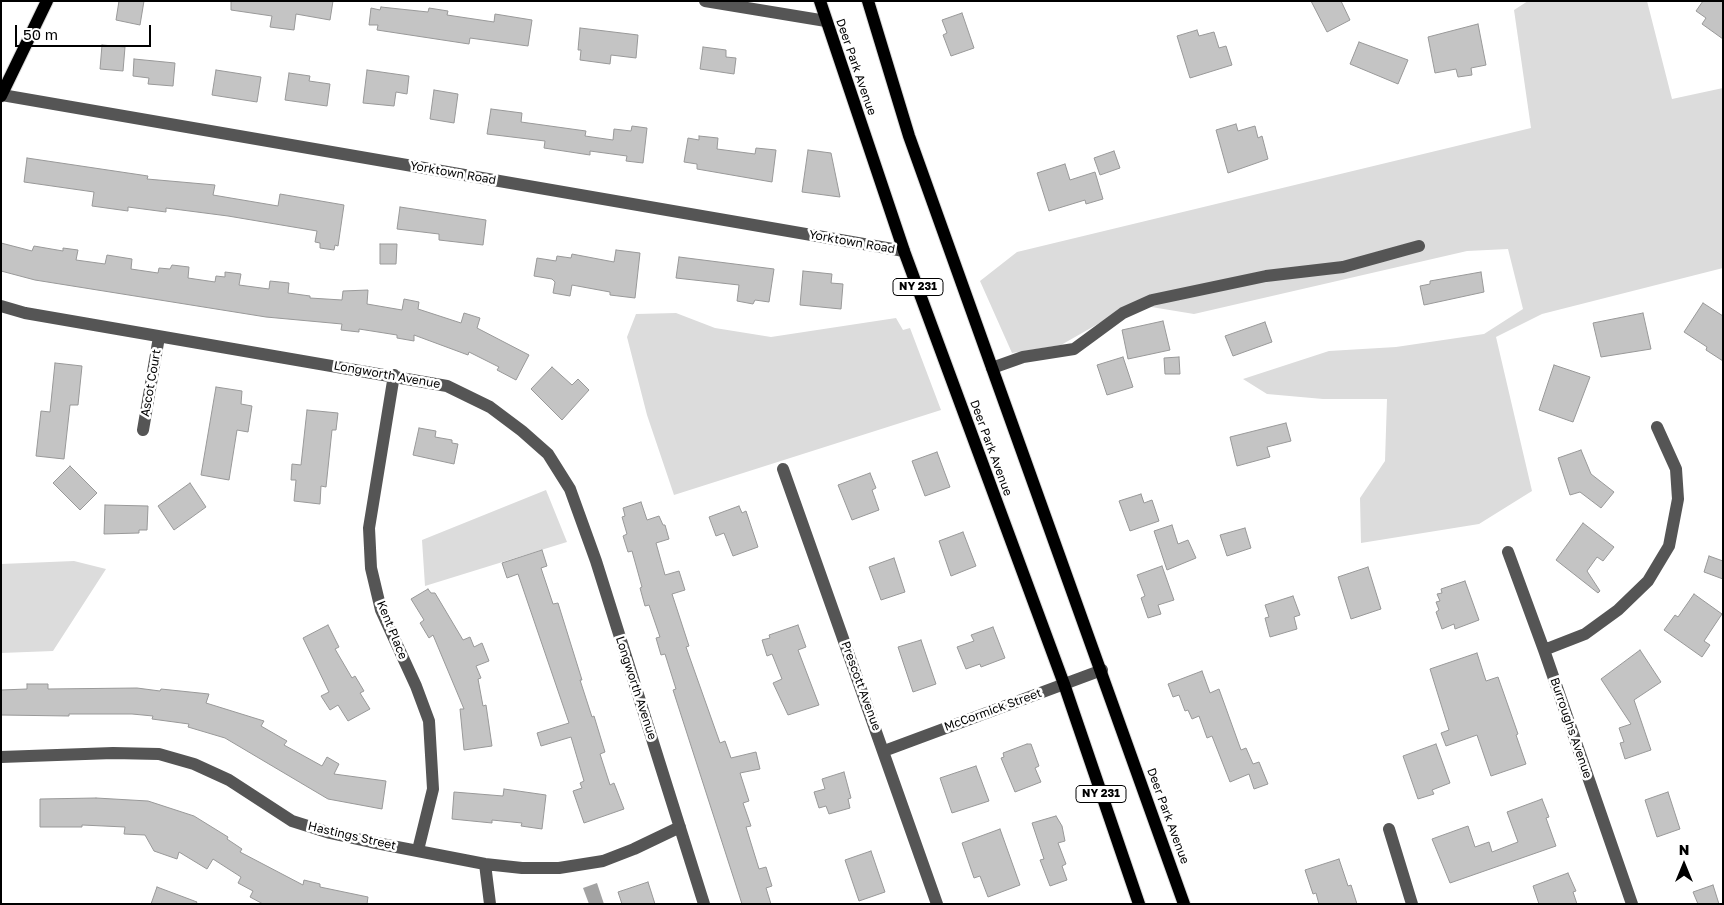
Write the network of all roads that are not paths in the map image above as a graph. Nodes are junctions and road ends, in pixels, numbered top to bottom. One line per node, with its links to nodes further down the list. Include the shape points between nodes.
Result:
1 (47, 1): 6 (main road)
2 (705, 1): 5 (street)
3 (820, 1): 5 (main road, Deer Park Avenue / NY 231)
4 (868, 1): 11 (main road, Deer Park Avenue / NY 231, via 909,136)
5 (826, 21): 8 (main road, Deer Park Avenue / NY 231)
6 (2, 95): 8 (street, Yorktown Road)
7 (1419, 246): 11 (street, via 1343,267 1266,276 1152,300 1123,313 1074,349 1023,357)
8 (904, 250): 19 (main road, Deer Park Avenue / NY 231)
9 (1, 306): 10 (street, Longworth Avenue)
10 (159, 337): 12 (street, Longworth Avenue); 14 (street, Ascot Court)
11 (992, 368): 18 (main road, Deer Park Avenue / NY 231)
12 (394, 375): 22 (street, Longworth Avenue, via 447,386 490,407 548,454 570,489 596,561); 24 (street, Kent Place, via 369,528 371,568 382,610 429,721 433,789)
13 (1657, 426): 17 (street, via 1676,469 1678,499 1669,546 1648,581 1618,610 1585,634)
14 (143, 430)
15 (783, 469): 20 (street, Prescott Avenue)
16 (1508, 552): 17 (street, Burroughs Avenue)
17 (1544, 650): 32 (street, Burroughs Avenue)
18 (1102, 670): 19 (street, McCormick Street); 30 (main road, Deer Park Avenue / NY 231)
19 (1064, 684): 20 (street, McCormick Street); 29 (main road, Deer Park Avenue / NY 231)
20 (884, 751): 28 (street, Prescott Avenue)
21 (1, 758): 24 (street, Hastings Street, via 159,754 194,764 229,780 292,821 330,833)
22 (680, 827): 25 (street, Hastings Street, via 603,861 559,868); 27 (street, Longworth Avenue)
23 (1388, 830): 31 (street)
24 (418, 850): 25 (street, Hastings Street)
25 (485, 864): 26 (street)
26 (490, 904)
27 (704, 904)
28 (937, 904)
29 (1139, 904)
30 (1184, 904)
31 (1412, 904)
32 (1632, 904)

